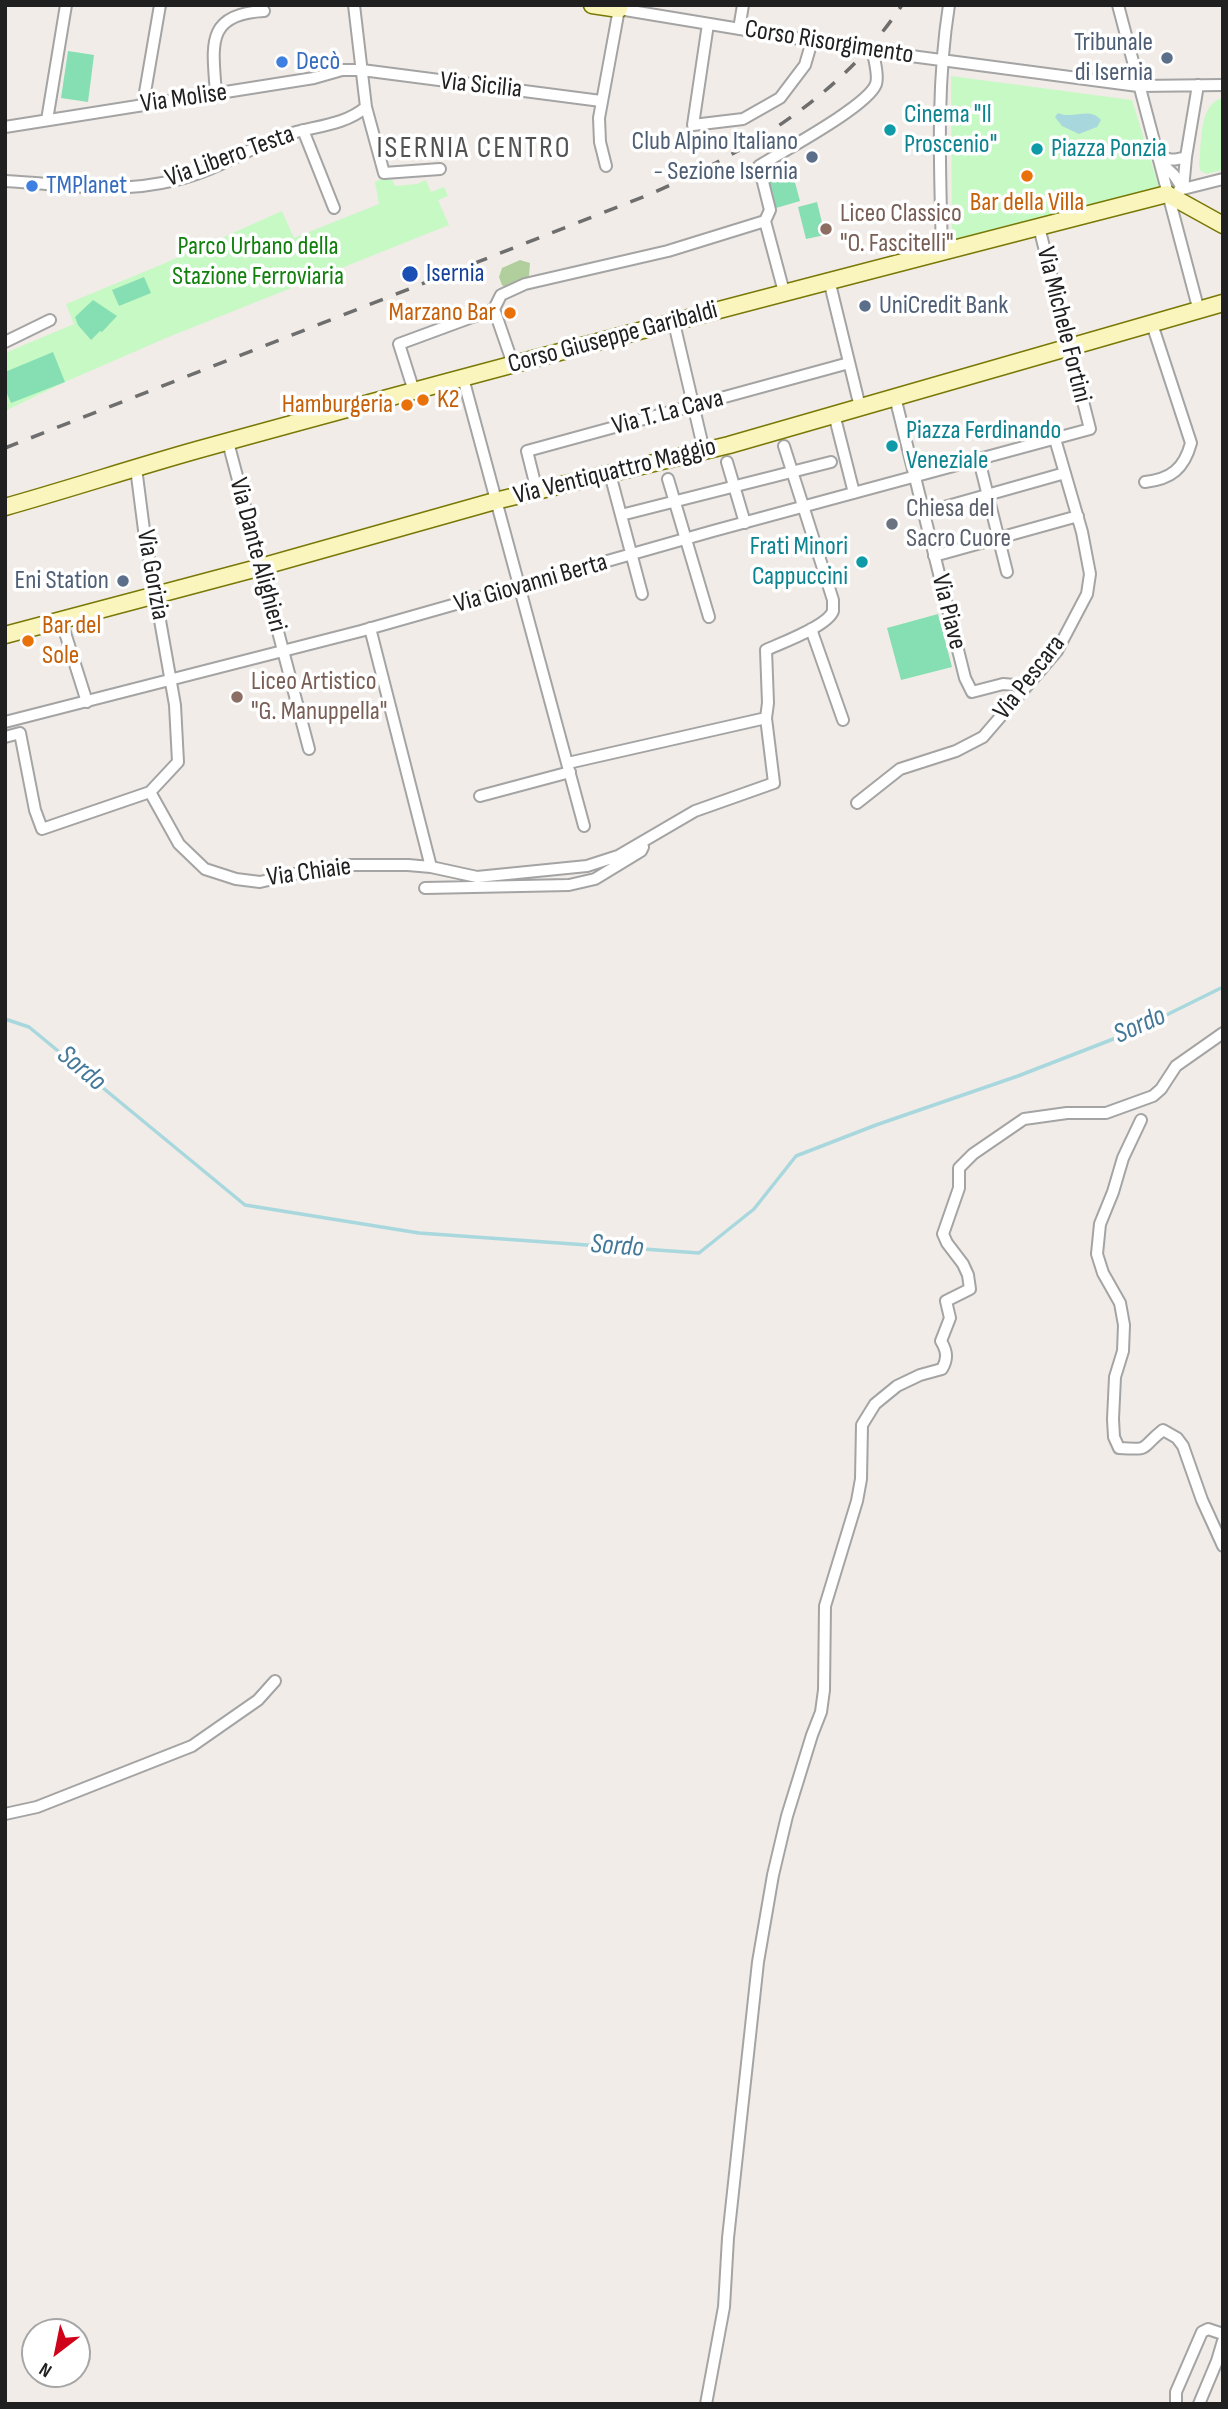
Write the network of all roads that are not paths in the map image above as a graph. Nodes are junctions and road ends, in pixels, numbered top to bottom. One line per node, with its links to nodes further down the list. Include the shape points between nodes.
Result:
1 (66, 5): 23 (street)
2 (160, 5): 21 (street)
3 (354, 5): 15 (street)
4 (592, 5): 8 (main road, Corso Risorgimento)
5 (743, 5): 11 (street)
6 (949, 5): 14 (street)
7 (1118, 5): 18 (street)
8 (619, 7): 10 (street, Corso Risorgimento); 20 (street)
9 (264, 11): 19 (street, via 243,12 225,22 214,42)
10 (708, 24): 11 (street, Corso Risorgimento); 12 (street, via 693,125 743,119 780,98 805,65)
11 (739, 29): 12 (street, Corso Risorgimento)
12 (812, 41): 13 (street, Corso Risorgimento)
13 (873, 51): 14 (street, Corso Risorgimento); 35 (street, via 877,81 870,94 759,166 770,210)
14 (941, 61): 18 (street, Corso Risorgimento); 38 (street)
15 (362, 70): 19 (street, Via Molise); 20 (street, Via Sicilia); 22 (street)
16 (1198, 85): 17 (street, Corso Risorgimento); 18 (street, Corso Risorgimento); 26 (street)
17 (1223, 85)
18 (1138, 86): 27 (street)
19 (216, 94): 21 (street, Via Molise)
20 (601, 101): 28 (street, via 600,142)
21 (143, 104): 23 (street, Via Molise)
22 (366, 107): 25 (street, Via Libero Testa, via 355,117); 29 (street, via 384,173)
23 (47, 120): 24 (street, Via Molise)
24 (5, 127)
25 (303, 130): 31 (street, Via Libero Testa, via 209,170 143,187 101,189); 34 (street)
26 (1186, 156): 27 (street, via 1175,161); 32 (street)
27 (1159, 157): 32 (street); 33 (street)
28 (606, 166)
29 (440, 169)
30 (1223, 179): 32 (street, Corso Giuseppe Garibaldi)
31 (5, 181)
32 (1183, 189): 33 (street, Corso Giuseppe Garibaldi)
33 (1167, 194): 36 (main road); 37 (main road, Corso Giuseppe Garibaldi); 43 (street)
34 (334, 208)
35 (765, 221): 40 (street); 42 (street, via 668,251 525,284 501,295)
36 (1223, 225)
37 (1039, 227): 38 (main road, Corso Giuseppe Garibaldi); 48 (street, Via Michele Fortini)
38 (942, 252): 39 (main road, Corso Giuseppe Garibaldi)
39 (828, 280): 40 (main road, Corso Giuseppe Garibaldi); 49 (street)
40 (784, 292): 45 (main road, Corso Giuseppe Garibaldi)
41 (1223, 303): 43 (main road, Via Ventiquattro Maggio)
42 (494, 309): 50 (street); 52 (street, via 399,344)
43 (1199, 311): 46 (main road, Via Ventiquattro Maggio)
44 (50, 320): 47 (street)
45 (674, 323): 50 (main road, Corso Giuseppe Garibaldi); 54 (street)
46 (1152, 324): 48 (main road, Via Ventiquattro Maggio); 70 (street, via 1191,443 1187,460 1164,480)
47 (5, 342)
48 (1068, 347): 53 (main road, Via Ventiquattro Maggio); 57 (street, Via Michele Fortini, via 1090,429)
49 (849, 363): 54 (street, Via T. La Cava); 55 (street)
50 (513, 364): 51 (main road, Corso Giuseppe Garibaldi)
51 (463, 377): 52 (main road, Corso Giuseppe Garibaldi); 75 (street)
52 (411, 392): 58 (main road, Corso Giuseppe Garibaldi)
53 (895, 397): 55 (main road, Via Ventiquattro Maggio); 68 (street, Via Piave)
54 (694, 406): 60 (street); 72 (street, Via T. La Cava, via 527,451)
55 (860, 407): 56 (main road, Via Ventiquattro Maggio)
56 (834, 414): 60 (main road, Via Ventiquattro Maggio); 73 (street)
57 (1055, 439): 61 (street, Via Giovanni Berta); 66 (street, Via Pescara)
58 (228, 442): 64 (main road, Corso Giuseppe Garibaldi); 87 (street, Via Dante Alighieri)
59 (784, 446): 65 (street)
60 (704, 451): 67 (main road, Via Ventiquattro Maggio)
61 (979, 460): 68 (street, Via Giovanni Berta); 74 (street)
62 (727, 462): 71 (street)
63 (831, 462): 65 (street)
64 (136, 468): 77 (main road, Corso Giuseppe Garibaldi); 91 (street, Via Gorizia)
65 (792, 471): 71 (street); 78 (street)
66 (1065, 473): 74 (street); 81 (street, Via Pescara)
67 (610, 474): 72 (main road, Via Ventiquattro Maggio); 80 (street)
68 (914, 477): 73 (street, Via Giovanni Berta); 79 (street, Via Piave)
69 (667, 479): 76 (street)
70 (1145, 482)
71 (734, 486): 76 (street); 82 (street)
72 (537, 491): 75 (main road, Via Ventiquattro Maggio)
73 (854, 493): 78 (street, Via Giovanni Berta)
74 (988, 494): 79 (street); 83 (street)
75 (495, 502): 87 (main road, Via Ventiquattro Maggio); 89 (street)
76 (674, 502): 80 (street); 84 (street)
77 (5, 507)
78 (803, 507): 82 (street, Via Giovanni Berta); 95 (street, via 833,600 828,618)
79 (923, 513): 86 (street, Via Piave)
80 (621, 515): 85 (street)
81 (1078, 516): 83 (street); 99 (street, Via Pescara, via 1090,574 1087,594 1056,651)
82 (745, 523): 84 (street, Via Giovanni Berta)
83 (999, 538): 86 (street); 88 (street)
84 (686, 540): 85 (street, Via Giovanni Berta); 92 (street)
85 (632, 555): 89 (street, Via Giovanni Berta); 90 (street)
86 (934, 556): 99 (street, Via Piave, via 972,692 1003,684)
87 (260, 567): 91 (main road, Via Ventiquattro Maggio); 97 (street, Via Dante Alighieri)
88 (1007, 572)
89 (519, 588): 94 (street, Via Giovanni Berta); 106 (street)
90 (642, 594)
91 (156, 595): 93 (main road, Via Ventiquattro Maggio); 98 (street, Via Gorizia)
92 (709, 617)
93 (61, 620): 96 (main road, Via Ventiquattro Maggio); 100 (street)
94 (370, 628): 97 (street, Via Giovanni Berta); 112 (street)
95 (811, 629): 101 (street, via 766,650); 102 (street)
96 (5, 635)
97 (282, 651): 98 (street, Via Giovanni Berta); 105 (street, Via Dante Alighieri)
98 (171, 681): 100 (street, Via Giovanni Berta); 107 (street, Via Gorizia, via 178,762)
99 (1026, 686): 109 (street, Via Pescara, via 983,737 900,769)
100 (87, 702): 103 (street, Via Giovanni Berta)
101 (766, 718): 106 (street); 111 (street, via 774,783 695,811)
102 (843, 720)
103 (5, 722)
104 (5, 737): 107 (street, via 20,733 42,829)
105 (309, 749)
106 (569, 767): 108 (street); 110 (street)
107 (150, 792): 112 (street, Via Chiaie, via 179,844 205,869 236,879 260,882 346,865)
108 (480, 796)
109 (857, 803)
110 (584, 826)
111 (646, 841): 112 (street, Via Chiaie, via 618,856 561,870 477,877); 113 (street, via 641,851 595,878 569,885)
112 (431, 867)
113 (425, 888)
114 (1223, 1033): 122 (street, via 1176,1066 1153,1096 1105,1113 1024,1119 959,1168 959,1188 943,1234 963,1264 971,1289 946,1301 950,1318 941,1341 947,1361 942,1368 897,1386 875,1404 862,1425 857,1501 825,1606 821,1712 787,1816 758,1962 724,2307)
115 (1141, 1120): 116 (street, via 1119,1168 1097,1255 1120,1303 1124,1325 1115,1377 1114,1437 1119,1448 1140,1450 1163,1430 1177,1438)
116 (1223, 1546)
117 (275, 1681): 118 (street, via 258,1700 192,1746 37,1807)
118 (5, 1814)
119 (1223, 2333): 123 (street, via 1202,2332 1175,2392)
120 (1223, 2341): 121 (street)
121 (1220, 2360): 124 (street)
122 (706, 2404)
123 (1176, 2404)
124 (1199, 2404)

